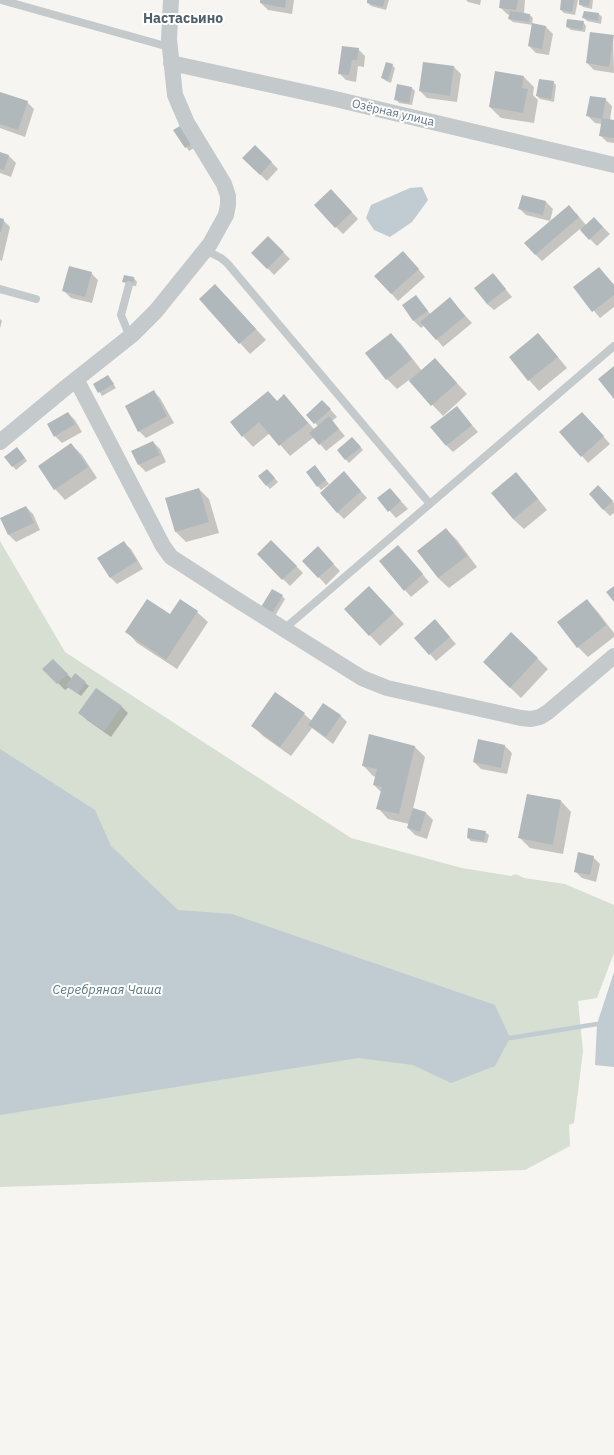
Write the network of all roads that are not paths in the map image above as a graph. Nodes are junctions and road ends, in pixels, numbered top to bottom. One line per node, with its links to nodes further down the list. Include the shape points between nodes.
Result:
1 (1, 0): 3 (lane)
2 (171, 0): 3 (street)
3 (170, 47): 4 (street)
4 (171, 63): 5 (street, Озёрная улица); 6 (street, via 175,95 187,124 224,184 228,196 226,215)
5 (614, 165)
6 (205, 250): 10 (street, via 156,311); 14 (lane, via 227,263)
7 (129, 285): 10 (lane, via 121,315)
8 (0, 289): 9 (lane)
9 (36, 299)
10 (130, 337): 12 (street)
11 (614, 346): 14 (lane)
12 (76, 379): 13 (street); 15 (street, via 171,557)
13 (0, 442)
14 (430, 504): 15 (lane)
15 (284, 629): 16 (street, via 362,678 376,684 531,719 548,712)
16 (614, 656)

